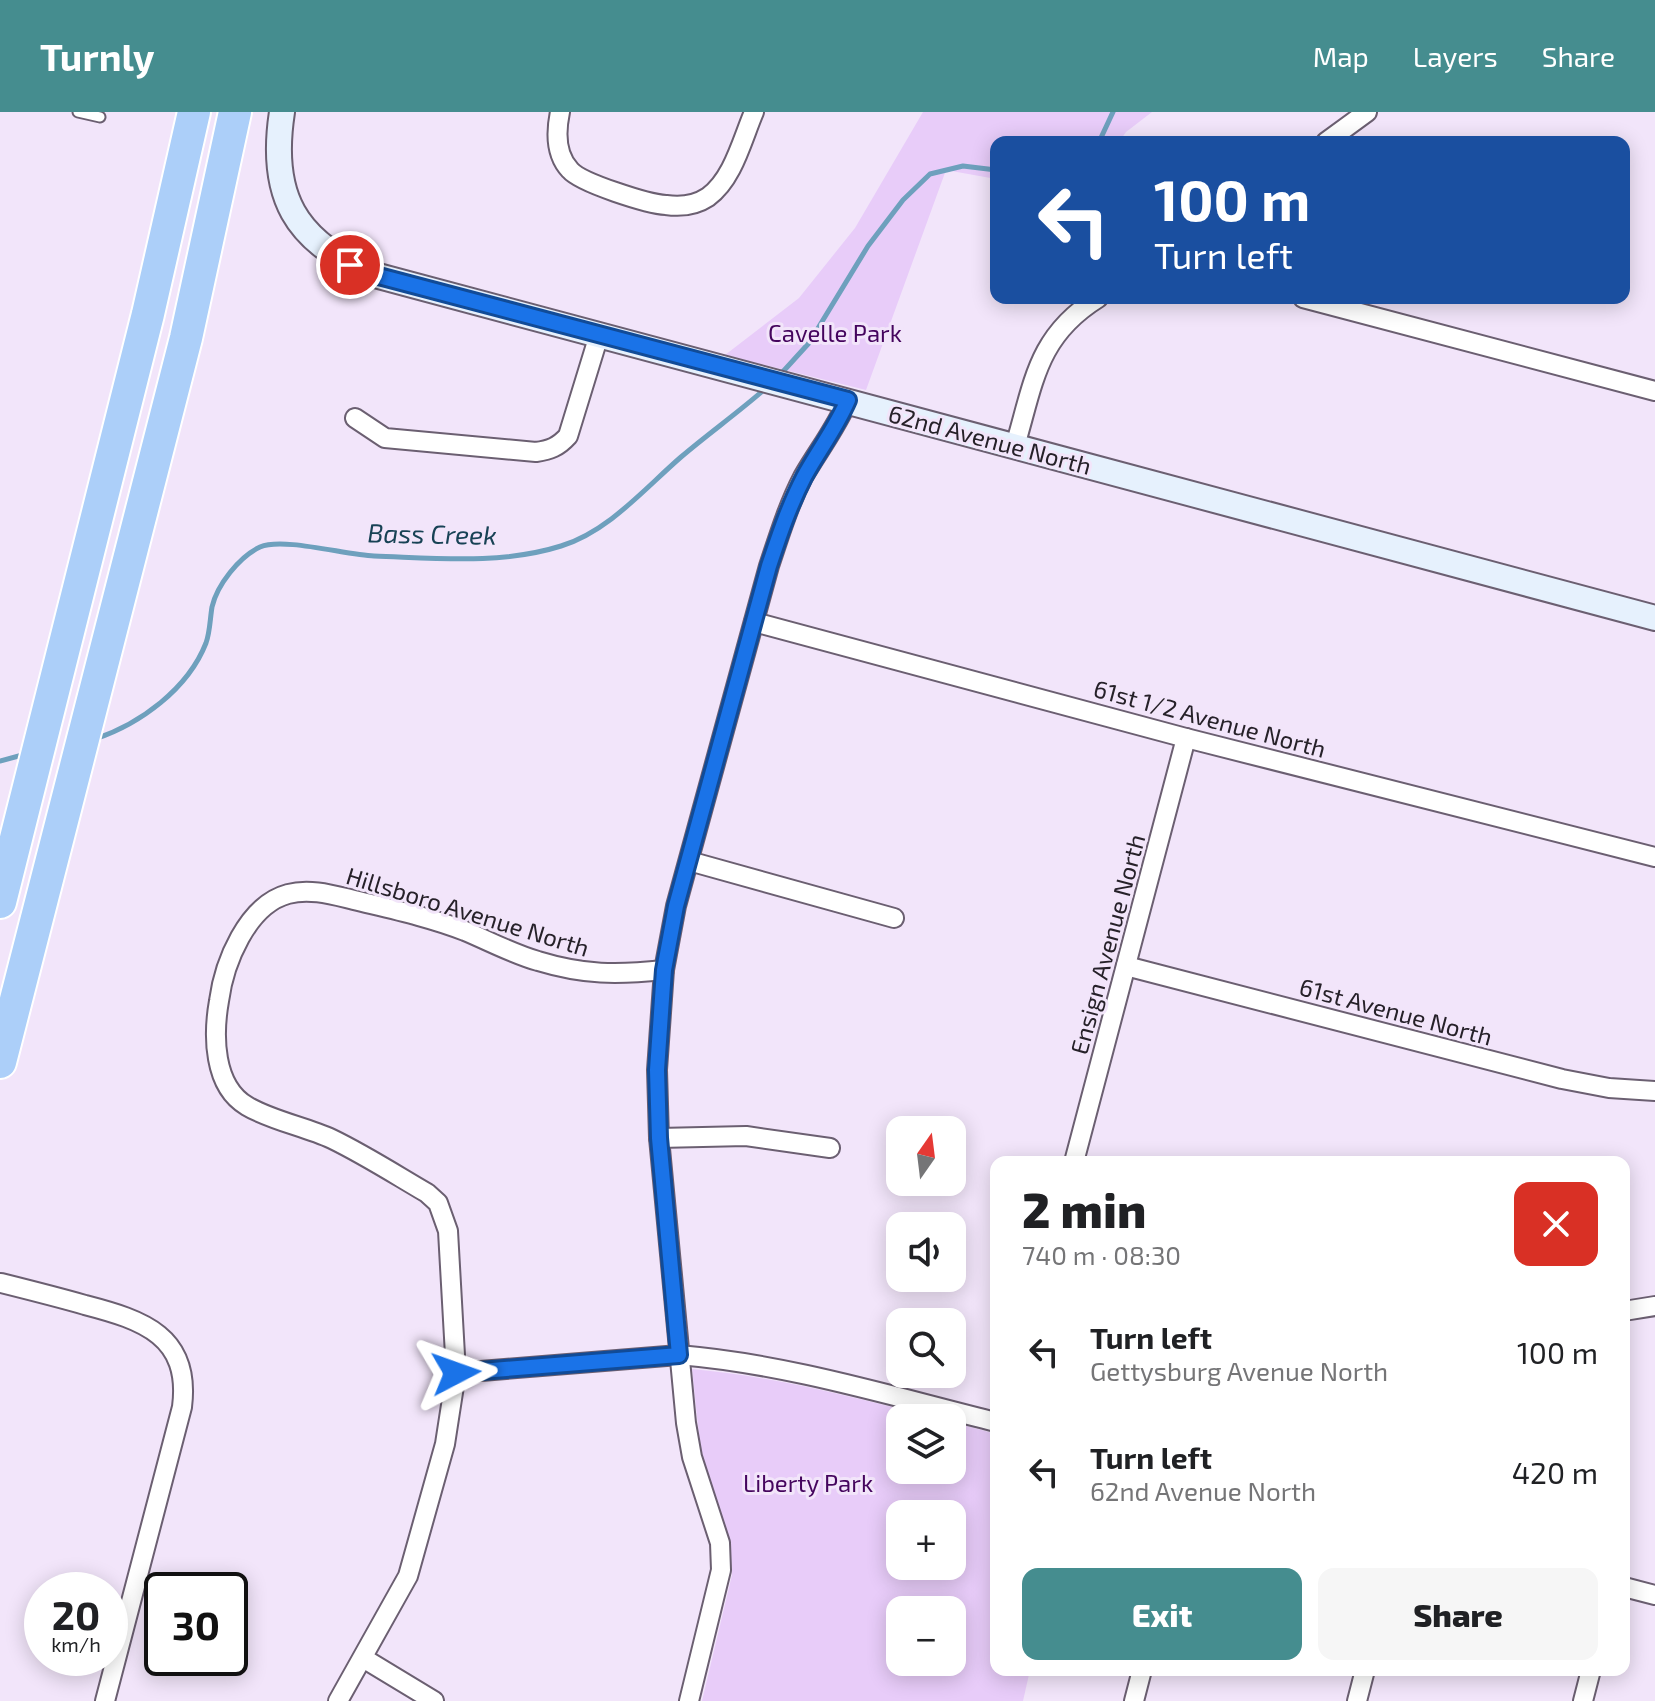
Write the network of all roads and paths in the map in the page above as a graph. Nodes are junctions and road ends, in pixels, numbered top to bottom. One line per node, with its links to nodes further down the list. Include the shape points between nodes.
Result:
1 (78, 112): 8 (lane)
2 (194, 112): 22 (highway)
3 (235, 112): 26 (highway, via 186,338)
4 (282, 112): 12 (street, 62nd Avenue North, via 280,173 291,206 310,237 371,274)
5 (560, 112): 6 (street, via 557,139 569,170 584,181 664,205 704,200 718,188)
6 (754, 112)
7 (1367, 112): 9 (street)
8 (100, 117)
9 (1334, 136)
10 (1089, 304): 16 (street, via 1050,340)
11 (1326, 304): 13 (street)
12 (599, 335): 14 (street, 62nd Avenue North); 15 (street, via 568,436 548,450 385,438)
13 (1655, 391)
14 (848, 400): 16 (street, 62nd Avenue North); 18 (street, via 784,519)
15 (355, 418)
16 (1015, 446): 17 (street, 62nd Avenue North)
17 (1655, 618)
18 (754, 622): 19 (street, 61st 1/2 Avenue North); 21 (street)
19 (1186, 738): 20 (street, 61st 1/2 Avenue North); 24 (street, Ensign Avenue North)
20 (1655, 857)
21 (689, 861): 23 (street); 25 (street)
22 (0, 902)
23 (894, 918)
24 (1126, 966): 27 (street, 61st Avenue North, via 1562,1079); 30 (street, Ensign Avenue North)
25 (664, 970): 28 (street, via 657,1070); 35 (street, Hillsboro Avenue North, via 598,975 565,968 438,922 313,892 276,898 242,935 221,986 216,1015 219,1067 227,1085 246,1106 330,1139 438,1203 448,1231)
26 (0, 1062)
27 (1655, 1091)
28 (659, 1138): 29 (street, via 746,1136); 34 (street)
29 (830, 1148)
30 (1076, 1156)
31 (1, 1283): 43 (street, via 129,1316 154,1329 180,1365 182,1407)
32 (1655, 1306): 33 (street)
33 (1630, 1310)
34 (679, 1355): 35 (street); 36 (street, via 783,1369); 46 (street, via 692,1457 720,1543 721,1570)
35 (456, 1373): 39 (street, Hillsboro Avenue North, via 445,1444 408,1576)
36 (990, 1421)
37 (1630, 1589): 38 (street)
38 (1655, 1595)
39 (363, 1658): 44 (street, Hillsboro Avenue North); 45 (street)
40 (1140, 1676): 47 (street)
41 (1363, 1676): 48 (street)
42 (1589, 1676): 49 (street)
43 (105, 1701)
44 (338, 1701)
45 (434, 1701)
46 (689, 1701)
47 (1134, 1701)
48 (1357, 1701)
49 (1583, 1701)

